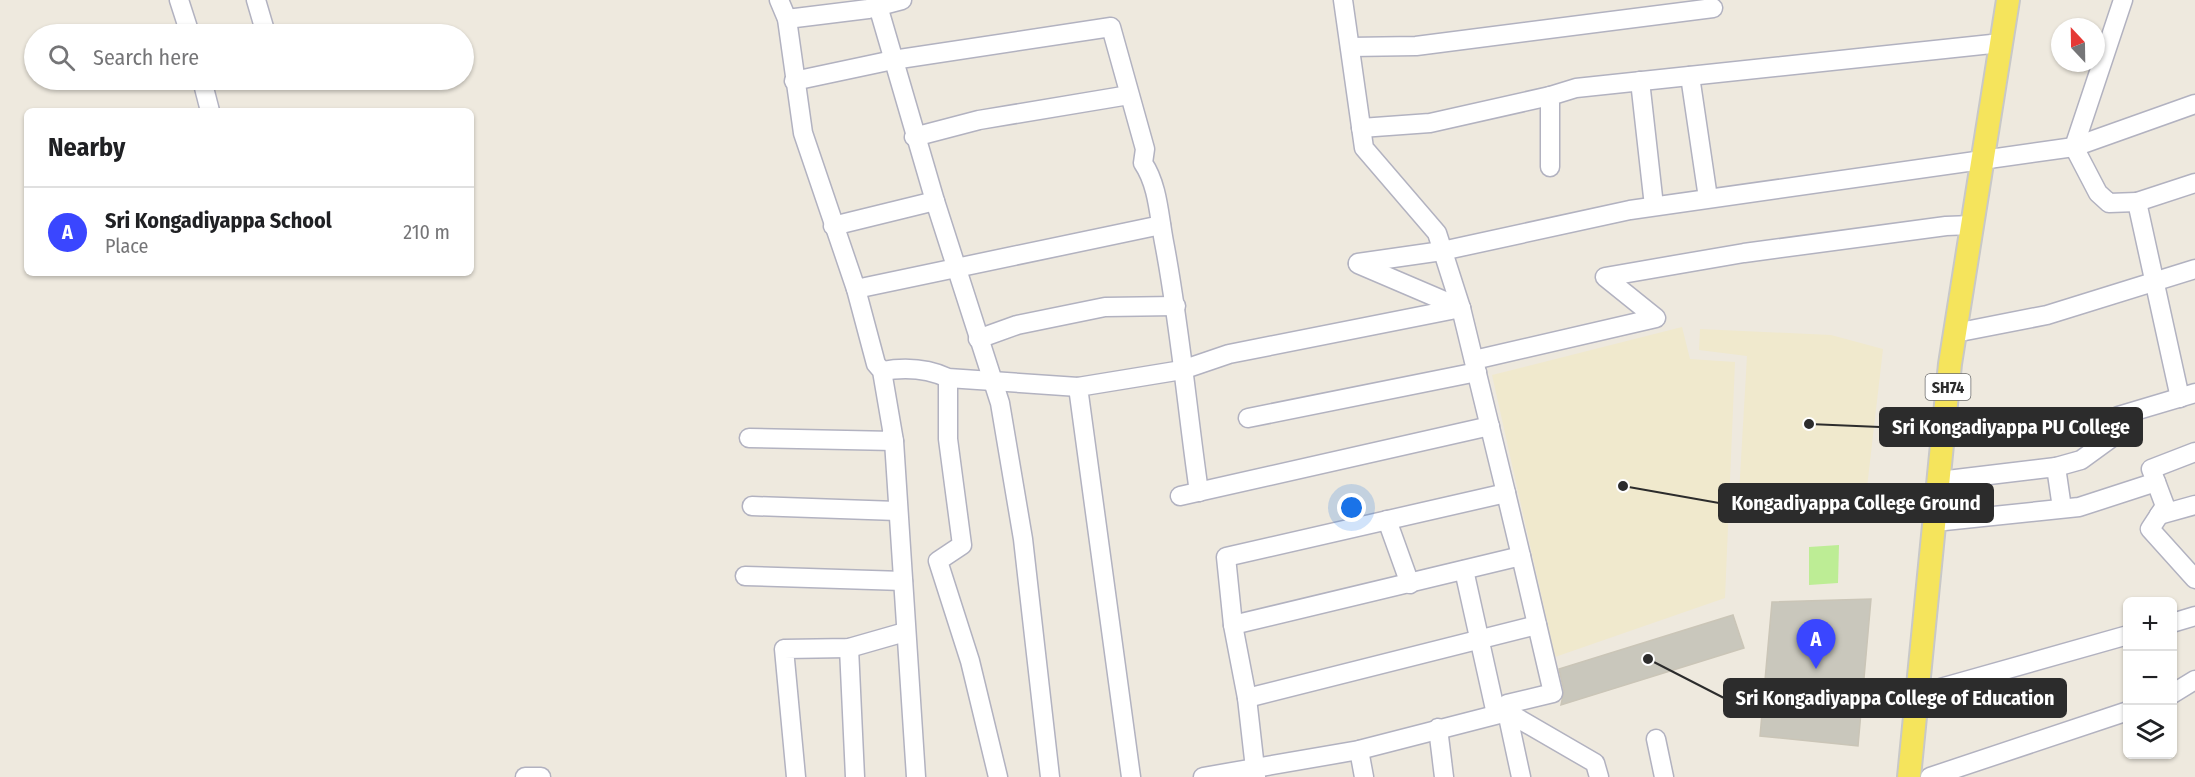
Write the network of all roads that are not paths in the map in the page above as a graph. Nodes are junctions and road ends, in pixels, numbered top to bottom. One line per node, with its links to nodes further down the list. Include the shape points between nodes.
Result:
1 (179, 0): 11 (street)
2 (256, 0): 12 (street)
3 (779, 0): 10 (street)
4 (902, 0): 8 (street)
5 (1343, 0): 14 (street)
6 (2008, 0): 13 (main road, SH74)
7 (2123, 0): 26 (street)
8 (878, 3): 10 (street); 15 (street)
9 (1713, 8): 14 (street, via 1416,46)
10 (787, 19): 17 (street)
11 (187, 24)
12 (263, 24)
13 (2001, 43): 16 (street); 27 (main road, SH74)
14 (1350, 47): 24 (street)
15 (893, 60): 17 (street); 20 (street, via 1111,27); 25 (street)
16 (1690, 76): 18 (street); 30 (street)
17 (794, 81): 36 (street, via 803,133)
18 (1640, 81): 21 (street, via 1576,88); 33 (street)
19 (205, 90): 23 (street)
20 (1129, 95): 25 (street, via 979,120); 34 (street)
21 (1550, 96): 24 (street, via 1430,123); 28 (street)
22 (2195, 104): 26 (street)
23 (209, 108)
24 (1361, 128): 37 (street, via 1364,148 1437,233)
25 (914, 137): 31 (street)
26 (2074, 147): 27 (street); 32 (street, via 2098,193 2109,203)
27 (1983, 158): 30 (street); 35 (main road, SH74)
28 (1550, 167)
29 (2195, 183): 32 (street)
30 (1708, 198): 33 (street)
31 (935, 201): 36 (street); 38 (street)
32 (2137, 202): 40 (street)
33 (1654, 206): 37 (street)
34 (1161, 225): 38 (street); 42 (street)
35 (1972, 225): 44 (main road, SH74); 46 (street, via 1744,253 1605,277 1656,318)
36 (834, 226): 41 (street)
37 (1442, 251): 43 (street); 43 (street, via 1358,263)
38 (956, 268): 41 (street); 45 (street)
39 (2195, 269): 40 (street)
40 (2156, 282): 44 (street, via 2047,315); 52 (street)
41 (856, 290): 48 (street, via 876,364)
42 (1176, 306): 45 (street, via 1105,307 1017,325); 47 (street)
43 (1461, 308): 46 (street); 47 (street, via 1229,354)
44 (1955, 333): 61 (main road, SH74)
45 (978, 339): 50 (street)
46 (1475, 366): 53 (street); 54 (street)
47 (1182, 370): 51 (street); 63 (street)
48 (882, 371): 49 (street, via 923,370); 58 (street)
49 (948, 378): 50 (street); 102 (street, via 948,439 963,545 938,561 970,661)
50 (992, 381): 51 (street); 103 (street, via 1000,403 1023,539)
51 (1078, 387): 104 (street)
52 (2187, 395): 56 (street, via 2118,416)
53 (1248, 418)
54 (1490, 426): 63 (street); 64 (street)
55 (2002, 430): 56 (street, via 2074,419)
56 (2114, 436): 60 (street, via 2081,460)
57 (749, 438): 58 (street)
58 (894, 441): 69 (street)
59 (2195, 452): 62 (street, via 2151,469)
60 (2056, 467): 61 (street); 68 (street)
61 (1939, 481): 72 (main road, SH74)
62 (2156, 482): 68 (street, via 2079,507); 70 (street, via 2165,506)
63 (1199, 492): 65 (street)
64 (1506, 493): 71 (street); 73 (street)
65 (1180, 496)
66 (2195, 505): 70 (street)
67 (752, 506): 69 (street)
68 (2062, 508): 72 (street)
69 (897, 511): 77 (street)
70 (2159, 515): 76 (street, via 2150,529)
71 (1387, 520): 78 (street); 81 (street, via 1226,557)
72 (1935, 522): 89 (main road, SH74)
73 (1521, 556): 74 (street); 82 (street)
74 (1464, 570): 78 (street); 85 (street)
75 (745, 576): 77 (street)
76 (2195, 579)
77 (903, 581): 83 (street)
78 (1410, 584): 81 (street)
79 (2195, 616): 80 (street)
80 (2177, 621)
81 (1233, 625): 90 (street)
82 (1537, 625): 85 (street); 92 (street, via 1553,693 1507,704)
83 (905, 632): 86 (street); 101 (street)
84 (2123, 636): 89 (street)
85 (1479, 640): 90 (street); 92 (street)
86 (849, 648): 99 (street, via 784,649); 100 (street)
87 (2195, 680): 88 (street)
88 (2177, 691)
89 (1919, 694): 111 (main road, SH74)
90 (1247, 698): 96 (street)
91 (2123, 712): 112 (street)
92 (1501, 713): 93 (street); 108 (street); 109 (street, via 1595,763)
93 (1438, 728): 95 (street); 107 (street)
94 (1656, 739): 110 (street)
95 (1359, 750): 96 (street); 106 (street)
96 (1255, 772): 105 (street)
97 (525, 777): 98 (street)
98 (541, 777)
99 (796, 777)
100 (855, 777)
101 (916, 777)
102 (998, 777)
103 (1050, 777)
104 (1131, 777)
105 (1203, 777)
106 (1364, 777)
107 (1444, 777)
108 (1521, 777)
109 (1599, 777)
110 (1664, 777)
111 (1910, 777)
112 (1930, 777)

